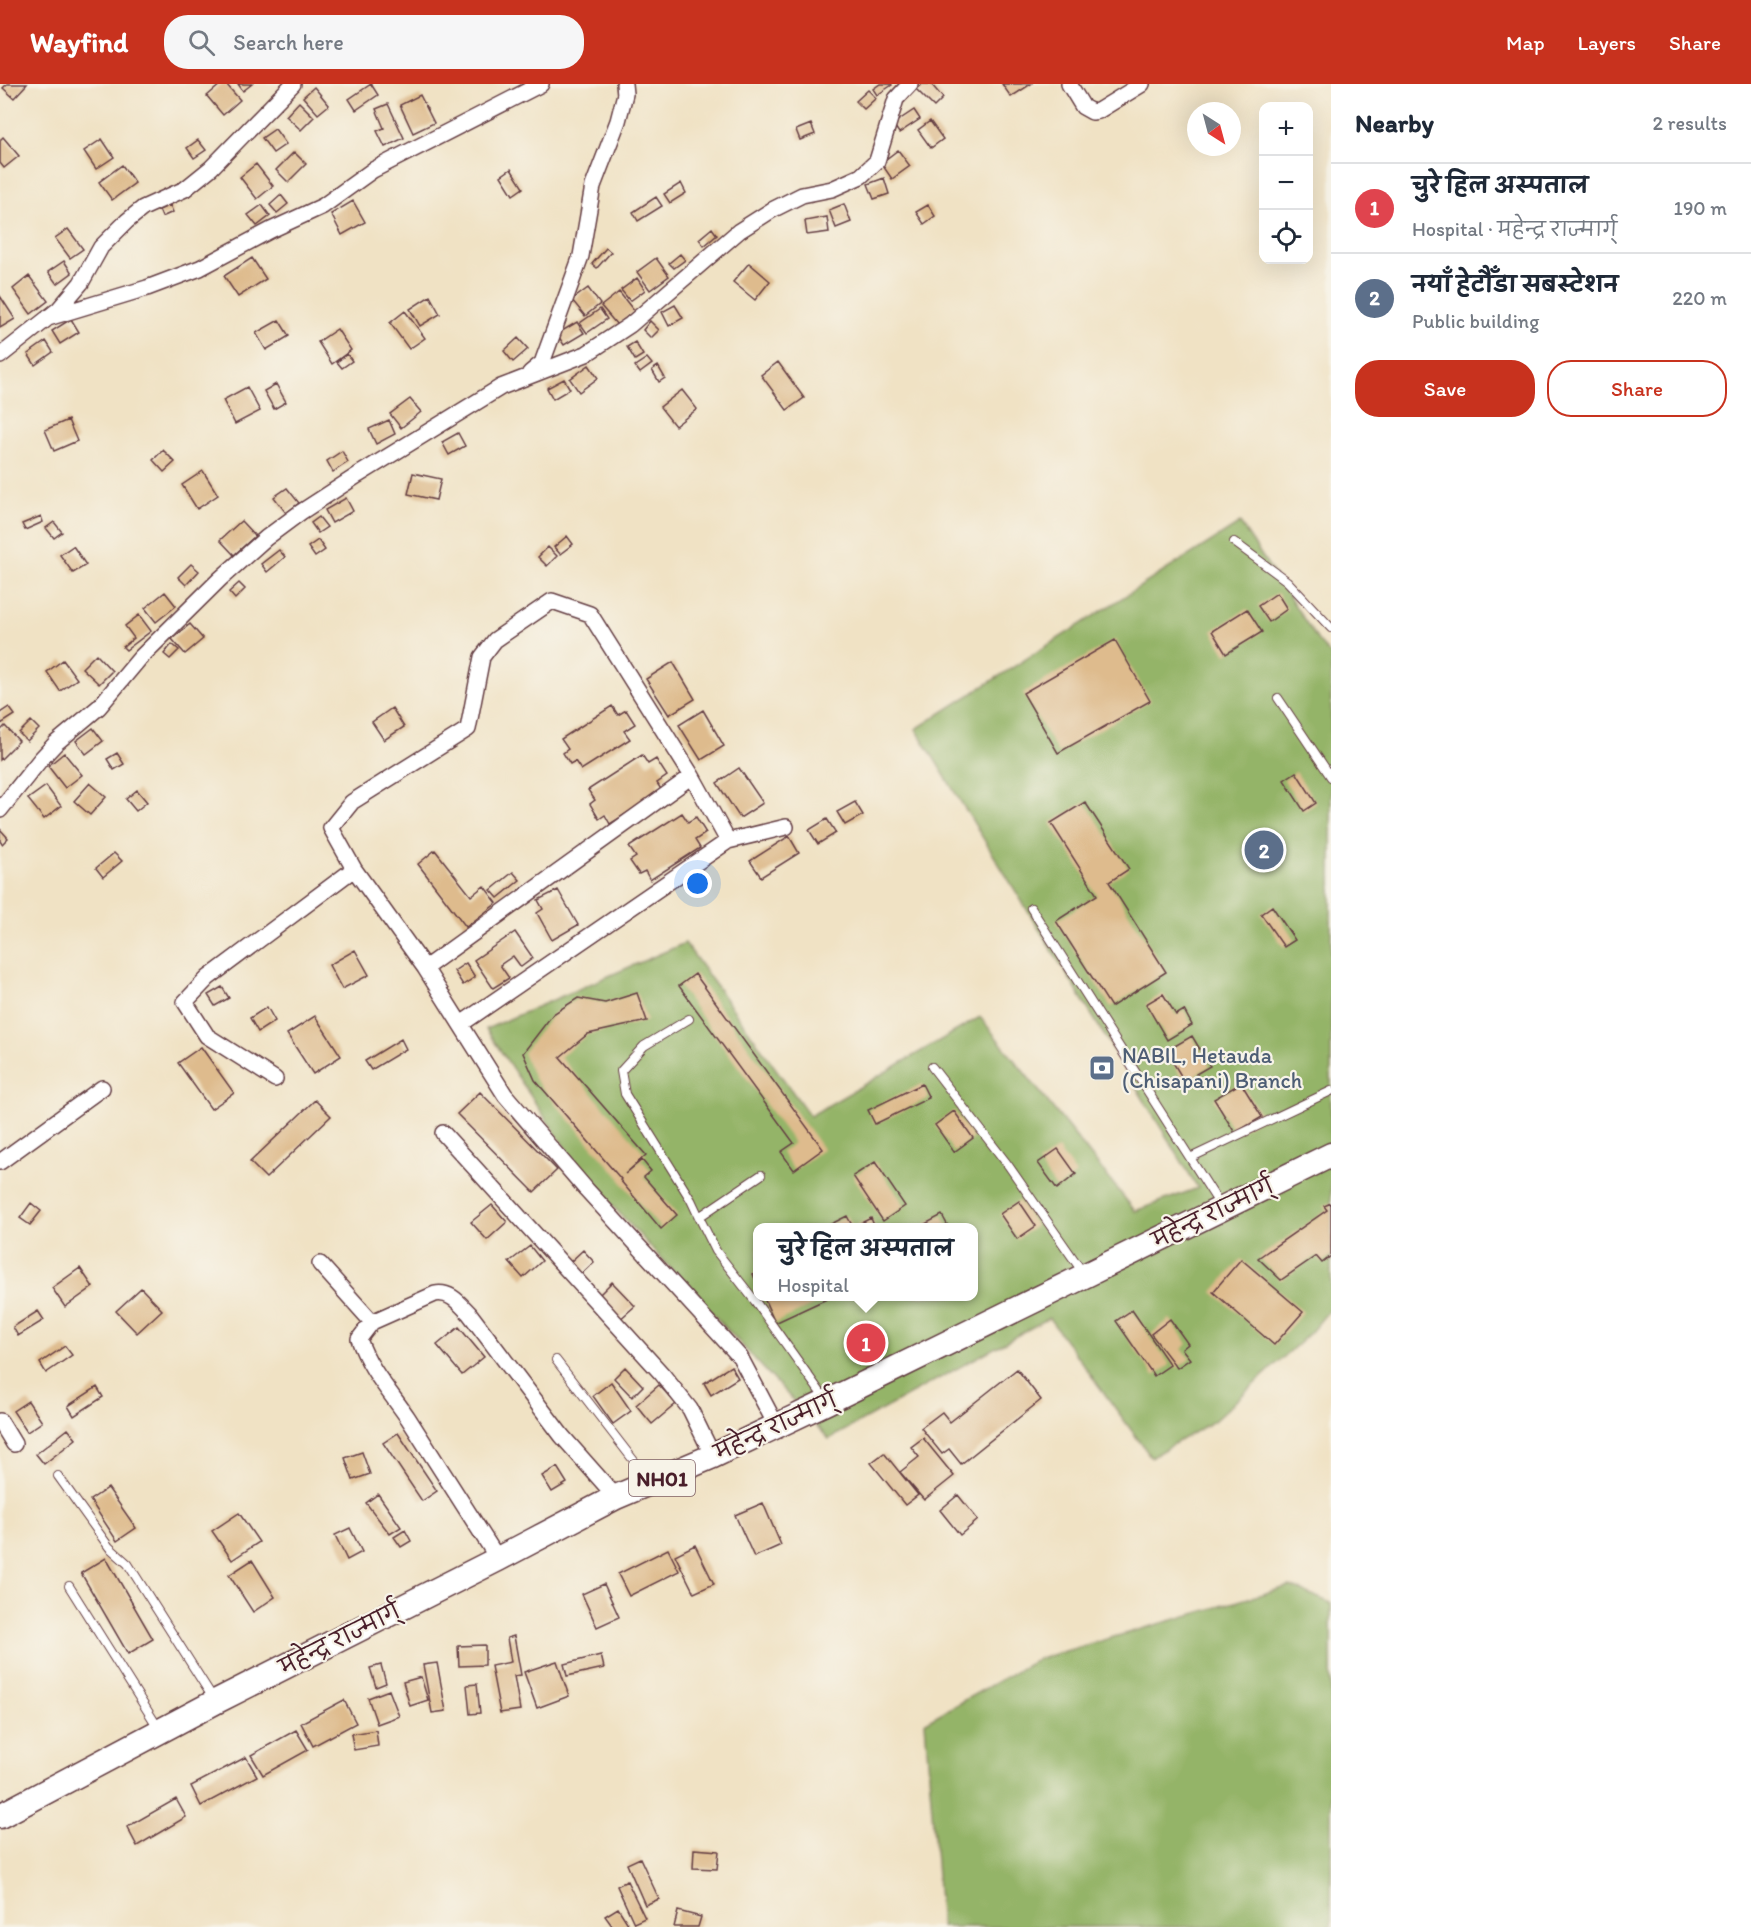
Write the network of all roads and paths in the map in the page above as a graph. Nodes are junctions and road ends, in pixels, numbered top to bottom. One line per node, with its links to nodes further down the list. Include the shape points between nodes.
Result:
1 (293, 84): 7 (street, via 211,168 185,189 143,208 127,221 101,248 81,283)
2 (541, 84): 7 (street, via 373,170 323,206 200,268)
3 (624, 84): 9 (street, via 618,121 593,186 581,256 542,363)
4 (910, 84): 9 (street, via 896,99 877,160 861,176 832,189 802,195 772,210 739,231 630,325 586,354)
5 (1069, 84): 6 (street, via 1083,107 1092,112)
6 (1142, 84)
7 (48, 318): 8 (street)
8 (0, 356)
9 (523, 378): 15 (street, via 501,387 358,475 266,538 140,657 99,707 40,760)
10 (1234, 542): 11 (lane, via 1287,581)
11 (1331, 628)
12 (1278, 698): 14 (lane)
13 (692, 776): 17 (street); 18 (street, via 590,614 552,601 495,640 482,657 468,729 352,802 331,828); 20 (street)
14 (1331, 777)
15 (0, 810)
16 (786, 828): 17 (street)
17 (728, 841): 22 (street)
18 (354, 869): 20 (street); 24 (street, via 208,978 185,1002 207,1036)
19 (1031, 908): 29 (lane)
20 (425, 968): 22 (street)
21 (689, 1019): 33 (lane, via 644,1046 621,1071 625,1094)
22 (461, 1024): 42 (street, via 505,1095 740,1357)
23 (932, 1067): 35 (lane, via 1008,1164)
24 (275, 1079)
25 (102, 1088): 30 (street)
26 (1331, 1091): 29 (lane)
27 (442, 1133): 44 (street, via 662,1374 690,1409)
28 (1331, 1155): 32 (highway, महेन्द्र राज्मार्ग् / NH01)
29 (1190, 1158): 32 (lane)
30 (0, 1162)
31 (761, 1175): 33 (lane)
32 (1222, 1209): 35 (highway, महेन्द्र राज्मार्ग् / NH01)
33 (699, 1217): 36 (lane, via 716,1251)
34 (320, 1264): 38 (street)
35 (1084, 1276): 40 (highway, महेन्द्र राज्मार्ग् / NH01)
36 (753, 1298)
37 (755, 1301): 40 (lane)
38 (372, 1322): 47 (street, via 435,1294 453,1297 562,1436); 48 (street, via 359,1340 363,1350)
39 (556, 1360): 46 (lane)
40 (827, 1402): 42 (highway, महेन्द्र राज्मार्ग् / NH01)
41 (0, 1421): 43 (street)
42 (776, 1425): 44 (highway, महेन्द्र राज्मार्ग् / NH01)
43 (14, 1444)
44 (713, 1456): 46 (highway, महेन्द्र राज्मार्ग् / NH01)
45 (58, 1476): 50 (lane, via 109,1546 128,1564)
46 (651, 1482): 47 (highway, महेन्द्र राज्मार्ग् / NH01)
47 (616, 1497): 48 (highway, महेन्द्र राज्मार्ग् / NH01)
48 (498, 1560): 50 (highway, महेन्द्र राज्मार्ग् / NH01)
49 (69, 1586): 51 (lane)
50 (215, 1702): 51 (highway, महेन्द्र राज्मार्ग् / NH01)
51 (160, 1731): 52 (highway, महेन्द्र राज्मार्ग् / NH01)
52 (0, 1816)

